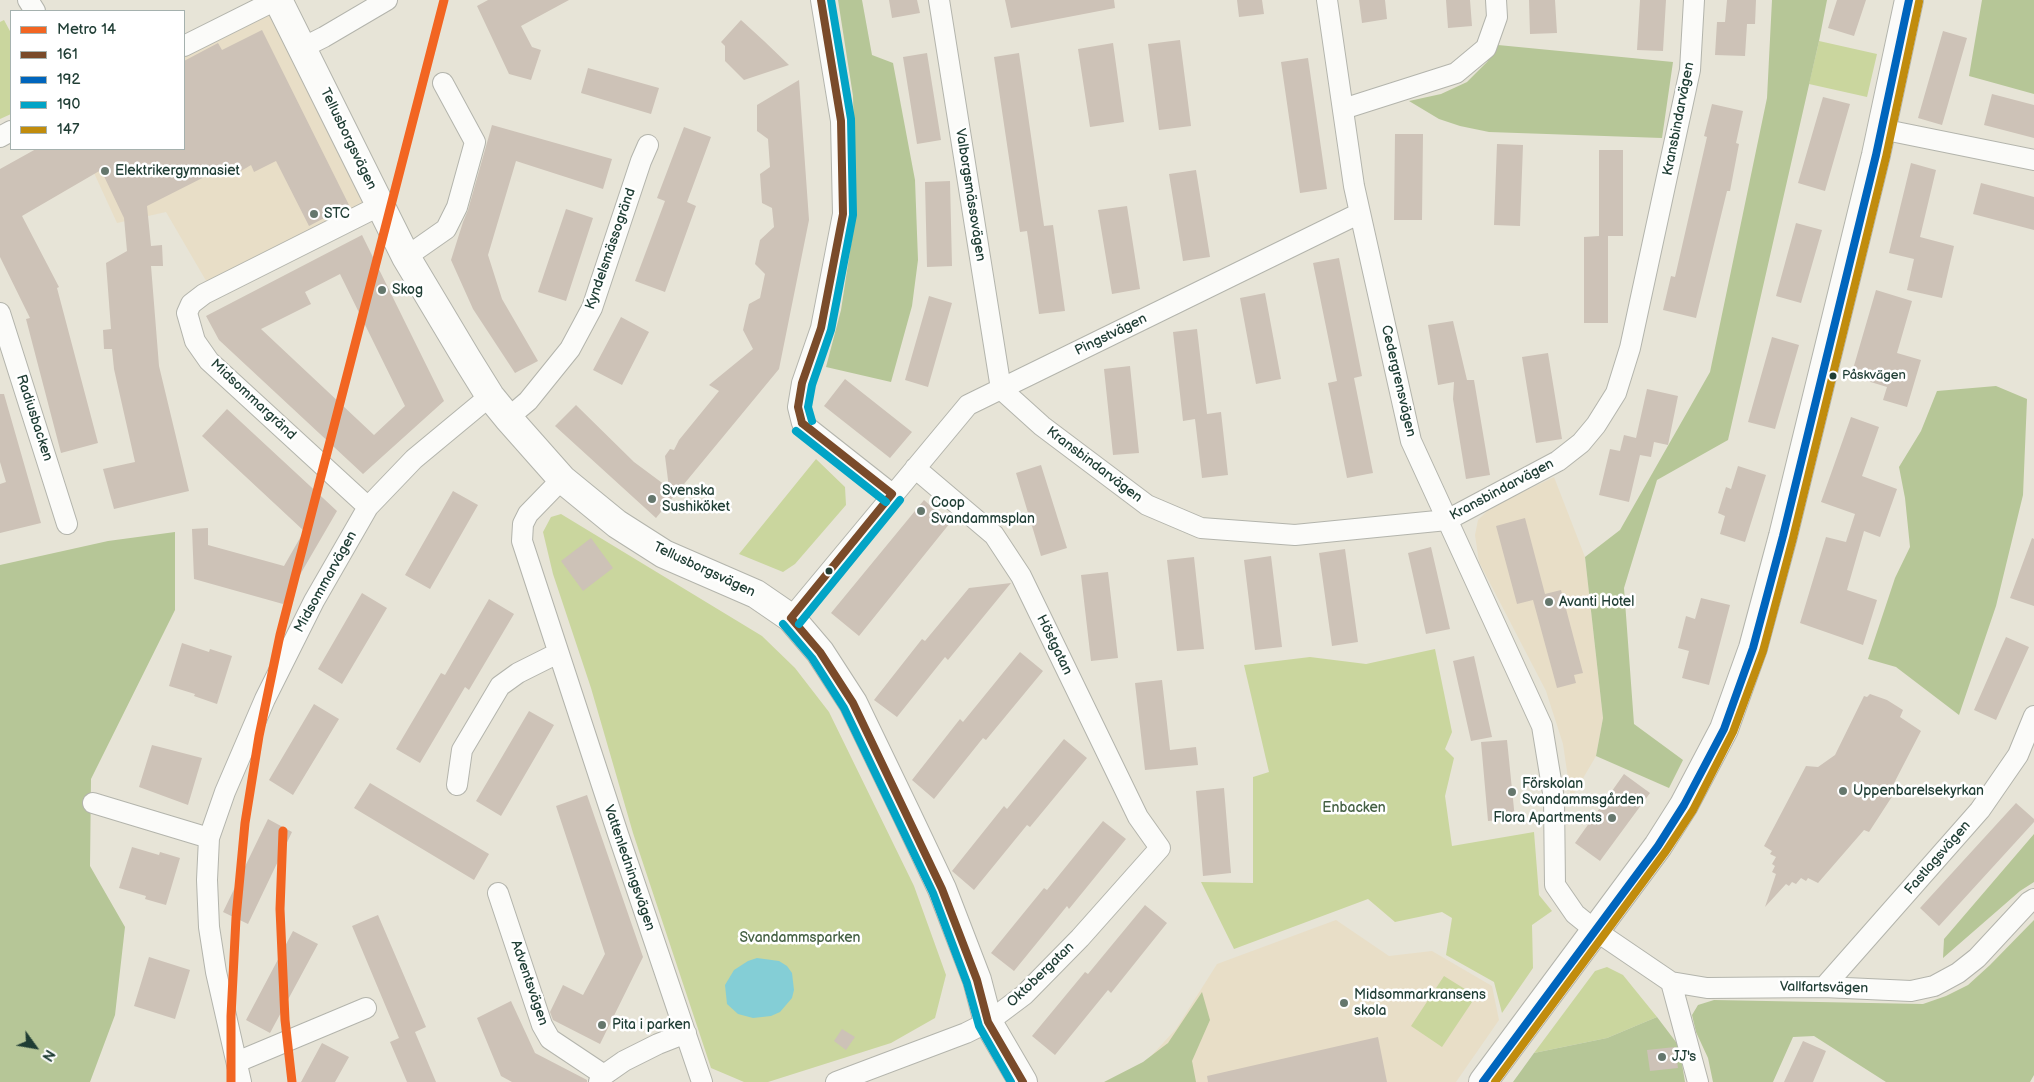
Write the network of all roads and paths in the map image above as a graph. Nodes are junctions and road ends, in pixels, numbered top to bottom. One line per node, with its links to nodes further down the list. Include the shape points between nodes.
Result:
1 (277, 0): 9 (street); 10 (street, Tellusborgsvägen)
2 (387, 0): 10 (street)
3 (821, 0): 25 (street, via 841,121 842,214 821,328 802,383 798,407 802,423)
4 (939, 0): 20 (street, Valborgsmässovägen)
5 (1327, 0): 12 (street, Cedergrensvägen)
6 (1496, 0): 12 (street, via 1497,18 1486,48 1456,73)
7 (1694, 0): 27 (street, Kransbindarvägen, via 1689,78 1630,348 1616,393 1581,443 1558,461)
8 (1909, 0): 13 (street)
9 (185, 46)
10 (302, 48): 16 (street, Tellusborgsvägen)
11 (443, 83): 18 (street, via 475,142 457,206 446,229)
12 (1343, 109): 17 (street, Cedergrensvägen)
13 (1881, 129): 15 (street); 38 (street, via 1783,536 1740,689 1724,729 1684,805)
14 (648, 145): 22 (street, Kyndelsmässogränd, via 592,308 570,349 528,401)
15 (2034, 160)
16 (380, 205): 18 (street, Tellusborgsvägen); 26 (street, Midsommargränd, via 204,294 191,304 187,313 195,341 209,361)
17 (1360, 214): 20 (street, Pingstvägen); 27 (street, Cedergrensvägen, via 1411,441)
18 (406, 257): 21 (street, Tellusborgsvägen)
19 (0, 313): 28 (street, Radiusbacken)
20 (1001, 389): 23 (street, Pingstvägen, via 968,405); 27 (street, Kransbindarvägen, via 1042,426 1147,505 1201,528 1295,535)
21 (490, 396): 22 (street, Tellusborgsvägen); 26 (street, Midsommarvägen, via 414,460)
22 (508, 418): 24 (street, Tellusborgsvägen)
23 (915, 468): 25 (street, Pingstvägen); 35 (street, Höstgatan, via 994,535 1021,576 1138,817)
24 (562, 479): 29 (street, Tellusborgsvägen, via 617,524 664,554 756,594); 30 (street, Vattenledningsvägen, via 528,514 523,524 522,541)
25 (892, 494): 29 (street, Pingstvägen)
26 (368, 507): 34 (street, Midsommarvägen, via 318,594 265,699)
27 (1447, 520): 38 (street, Cedergrensvägen, via 1542,726 1554,799 1555,885 1575,914)
28 (67, 524)
29 (791, 618): 42 (street, Tellusborgsvägen, via 820,652 853,703 942,889 977,980)
30 (558, 653): 32 (street, via 500,686 462,750); 43 (street, Vattenledningsvägen)
31 (2034, 716): 40 (street, Fastlagsvägen, via 2018,755 1980,810)
32 (457, 785)
33 (93, 802): 34 (street)
34 (209, 838): 44 (street, Midsommarvägen, via 209,926)
35 (1160, 848): 42 (street, Oktobergatan, via 1024,995)
36 (498, 893): 45 (street, Adventsvägen, via 542,1025 550,1039)
37 (2034, 899): 40 (street, Vallfartsvägen, via 1977,958 1934,986 1911,991)
38 (1596, 931): 39 (street, Vallfartsvägen); 50 (street)
39 (1671, 982): 40 (street, Vallfartsvägen, via 1707,988); 51 (street)
40 (1824, 987)
41 (366, 1008): 44 (street)
42 (988, 1022): 48 (street, Oktobergatan); 49 (street, Tellusborgsvägen)
43 (686, 1033): 45 (street, via 624,1061); 47 (street, Vattenledningsvägen)
44 (237, 1062): 46 (street, Midsommarvägen)
45 (601, 1079)
46 (241, 1082)
47 (702, 1082)
48 (836, 1082)
49 (1023, 1082)
50 (1483, 1082)
51 (1698, 1082)

